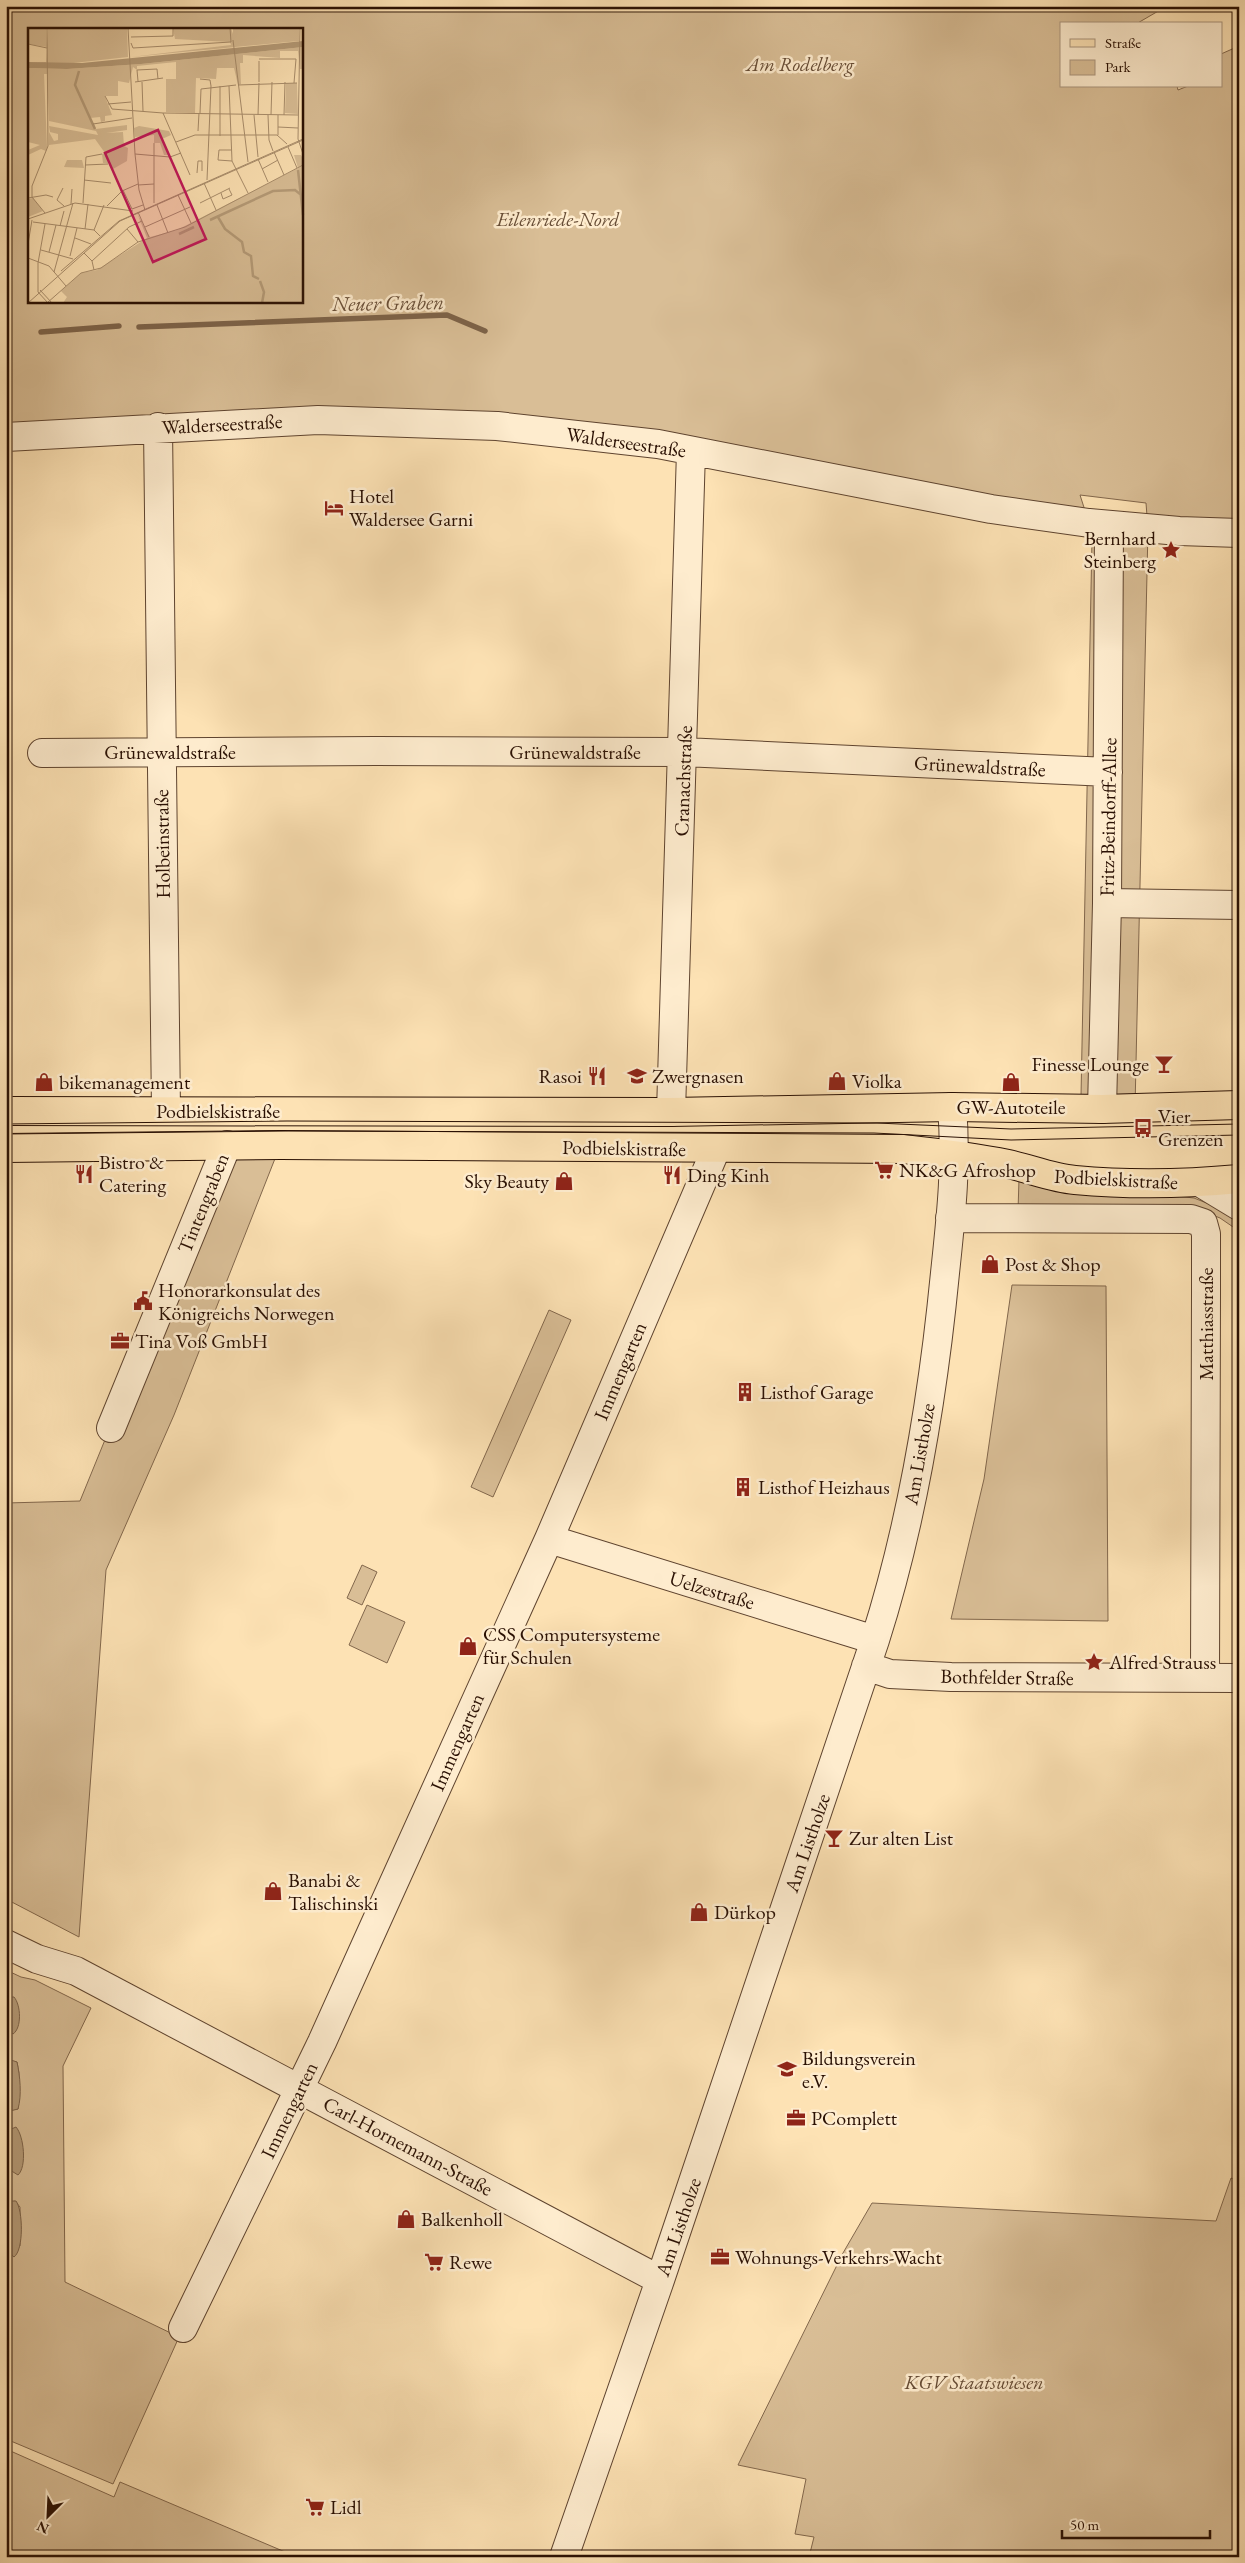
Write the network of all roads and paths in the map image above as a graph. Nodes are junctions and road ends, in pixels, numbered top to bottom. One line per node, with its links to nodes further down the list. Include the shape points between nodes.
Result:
1 (158, 427): 2 (street, Walderseestraße); 3 (street, Walderseestraße, via 318,420 497,426); 6 (street, Holbeinstraße)
2 (6, 437)
3 (691, 450): 4 (street, Walderseestraße, via 992,509); 7 (street, Cranachstraße)
4 (1109, 525): 5 (street, Walderseestraße); 9 (street, Fritz-Beindorff-Allee)
5 (1239, 533)
6 (161, 751): 7 (street, Grünewaldstraße); 8 (street, Grünewaldstraße); 16 (street, Holbeinstraße)
7 (684, 752): 9 (street, Grünewaldstraße); 17 (street, Cranachstraße)
8 (42, 753)
9 (1108, 772): 10 (street, Fritz-Beindorff-Allee)
10 (1107, 903): 11 (street); 14 (street, Fritz-Beindorff-Allee)
11 (1239, 904)
12 (1239, 1105): 14 (main road, Podbielskistraße)
13 (952, 1107): 14 (main road, Podbielskistraße); 17 (main road, Podbielskistraße); 21 (street, Am Listholze)
14 (1102, 1109)
15 (6, 1111): 16 (main road, Podbielskistraße)
16 (166, 1111): 17 (main road, Podbielskistraße)
17 (671, 1112)
18 (227, 1145): 19 (main road, Podbielskistraße); 20 (main road, Podbielskistraße); 26 (street, Tintengraben)
19 (6, 1148)
20 (716, 1149): 21 (main road, Podbielskistraße, via 903,1149); 27 (street, Immengarten)
21 (956, 1154): 23 (main road, Podbielskistraße, via 1075,1180); 25 (street, Am Listholze)
22 (1239, 1179): 23 (main road, Podbielskistraße)
23 (1201, 1183): 24 (street)
24 (1239, 1206)
25 (950, 1218): 28 (street, Am Listholze, via 942,1311 925,1433 903,1540); 30 (street, Matthiasstraße, via 1191,1219 1203,1223 1206,1234)
26 (111, 1428)
27 (549, 1539): 28 (street, Uelzestraße); 35 (street, Immengarten)
28 (875, 1640): 29 (street, Am Listholze)
29 (866, 1666): 30 (street, Bothfelder Straße, via 890,1674 951,1677); 36 (street, Am Listholze)
30 (1205, 1678): 31 (street, Bothfelder Straße)
31 (1239, 1678)
32 (6, 1924): 34 (street, Carl-Hornemann-Straße, via 46,1944)
33 (6, 1944): 34 (street, Carl-Hornemann-Straße, via 37,1959)
34 (76, 1970): 35 (street, Carl-Hornemann-Straße)
35 (300, 2088): 36 (street, Carl-Hornemann-Straße); 37 (street, Immengarten)
36 (660, 2280): 38 (street, Am Listholze)
37 (183, 2328)
38 (564, 2557)

